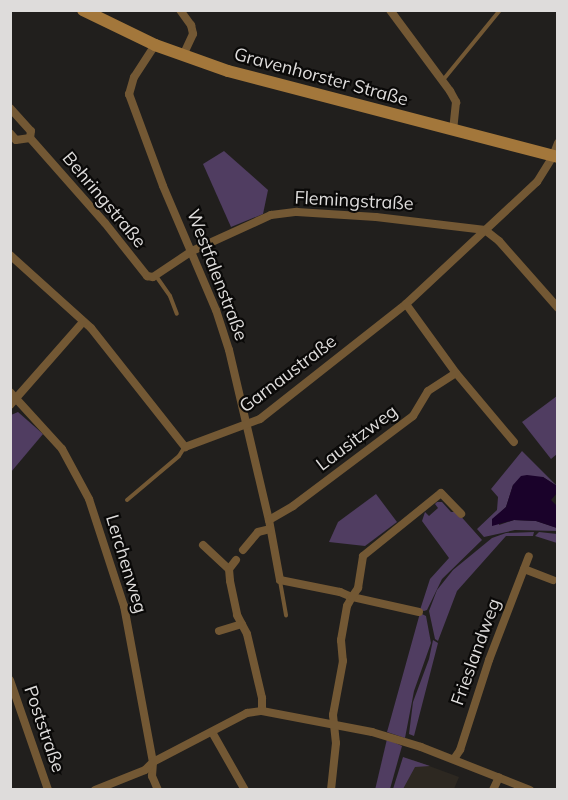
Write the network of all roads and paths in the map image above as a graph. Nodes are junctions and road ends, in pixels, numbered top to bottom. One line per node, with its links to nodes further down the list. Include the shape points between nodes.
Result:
1 (83, 10): 5 (main road, Gravenhorster Straße)
2 (180, 10): 6 (street, via 193,34)
3 (390, 10): 7 (street)
4 (500, 10): 7 (lane)
5 (155, 45): 6 (main road, Gravenhorster Straße); 15 (street, Westfalenstraße, via 134,77 129,94)
6 (183, 56): 9 (main road, Gravenhorster Straße, via 265,82)
7 (442, 80): 9 (street, via 456,102)
8 (10, 108): 11 (street, Behringstraße, via 30,131)
9 (453, 131): 13 (main road, Gravenhorster Straße)
10 (10, 133): 11 (street, via 16,140)
11 (30, 138): 17 (street, Behringstraße, via 105,223 142,273)
12 (558, 142): 13 (street, Garnaustraße)
13 (555, 157): 14 (street, Garnaustraße, via 537,182)
14 (485, 230): 15 (street, Flemingstraße, via 297,212 271,215); 18 (street, Garnaustraße); 19 (street)
15 (192, 251): 17 (street); 24 (street, Westfalenstraße, via 225,340)
16 (10, 255): 21 (street)
17 (156, 275): 20 (lane, Behringstraße)
18 (406, 304): 22 (street); 24 (street, Garnaustraße)
19 (558, 308)
20 (177, 314)
21 (83, 322): 23 (street); 26 (street)
22 (456, 373): 25 (street); 29 (street, Lausitzweg, via 428,391 413,416)
23 (12, 398): 48 (street, Lerchenweg, via 62,449 89,499 124,606)
24 (246, 426): 26 (street, Garnaustraße); 29 (street, Westfalenstraße)
25 (514, 442)
26 (185, 447): 27 (lane, Garnaustraße)
27 (127, 500)
28 (461, 514): 38 (street, via 441,493 367,550)
29 (269, 524): 31 (street); 36 (street, Westfalenstraße)
30 (203, 545): 34 (street)
31 (243, 550)
32 (529, 556): 35 (street, Frieslandweg)
33 (236, 560): 34 (street)
34 (229, 568): 41 (street)
35 (524, 569): 37 (street); 47 (street, Frieslandweg)
36 (280, 580): 38 (street); 40 (lane)
37 (552, 580)
38 (352, 597): 39 (street); 45 (street, via 341,640 343,662 333,715)
39 (419, 612)
40 (286, 615)
41 (242, 624): 42 (street); 44 (street)
42 (219, 631)
43 (10, 680): 50 (street, Poststraße)
44 (262, 711): 45 (street); 46 (street, via 247,713)
45 (336, 725): 47 (street, via 372,732); 54 (street)
46 (212, 732): 48 (street); 53 (street)
47 (454, 759): 49 (street)
48 (153, 762): 51 (street, via 145,770); 52 (street, via 152,776)
49 (499, 777): 55 (street); 56 (street)
50 (48, 789)
51 (95, 789)
52 (158, 789)
53 (245, 789)
54 (331, 789)
55 (494, 789)
56 (530, 789)

